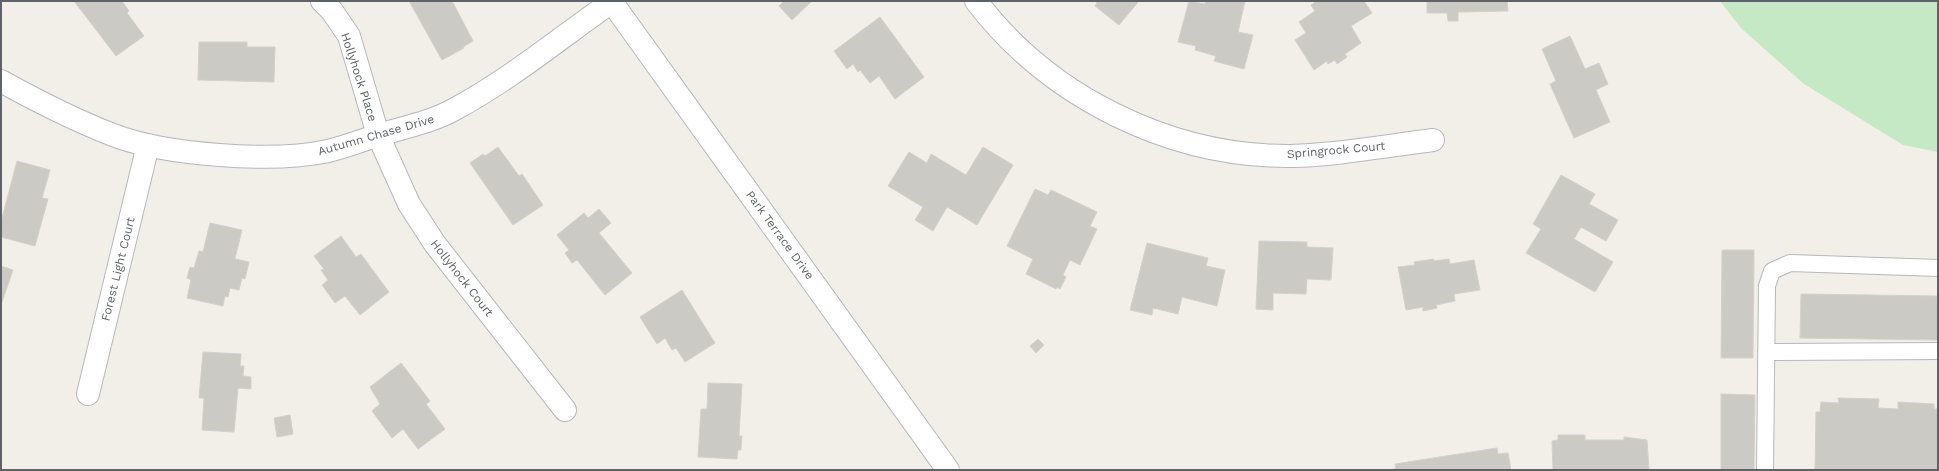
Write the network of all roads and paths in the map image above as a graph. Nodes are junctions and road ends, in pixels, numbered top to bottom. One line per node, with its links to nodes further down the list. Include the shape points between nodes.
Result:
1 (322, 1): 5 (street, Hollyhock Place, via 332,11 348,36)
2 (612, 1): 5 (street, Autumn Chase Drive, via 509,77 454,110 428,121); 13 (street, Park Terrace Drive)
3 (976, 1): 6 (street, Springrock Court, via 994,25 1024,54 1078,95 1140,126 1181,140 1236,153 1291,156)
4 (1, 81): 7 (street, Autumn Chase Drive, via 114,135)
5 (378, 135): 7 (street, Autumn Chase Drive, via 328,151 293,155 203,154); 12 (street, Hollyhock Court, via 409,204 435,244)
6 (1433, 140)
7 (148, 145): 11 (street, Forest Light Court)
8 (1938, 268): 10 (lane, via 1790,263 1772,271 1767,286)
9 (1938, 351): 10 (lane)
10 (1766, 352): 14 (lane)
11 (88, 394)
12 (565, 410)
13 (948, 470)
14 (1765, 470)

